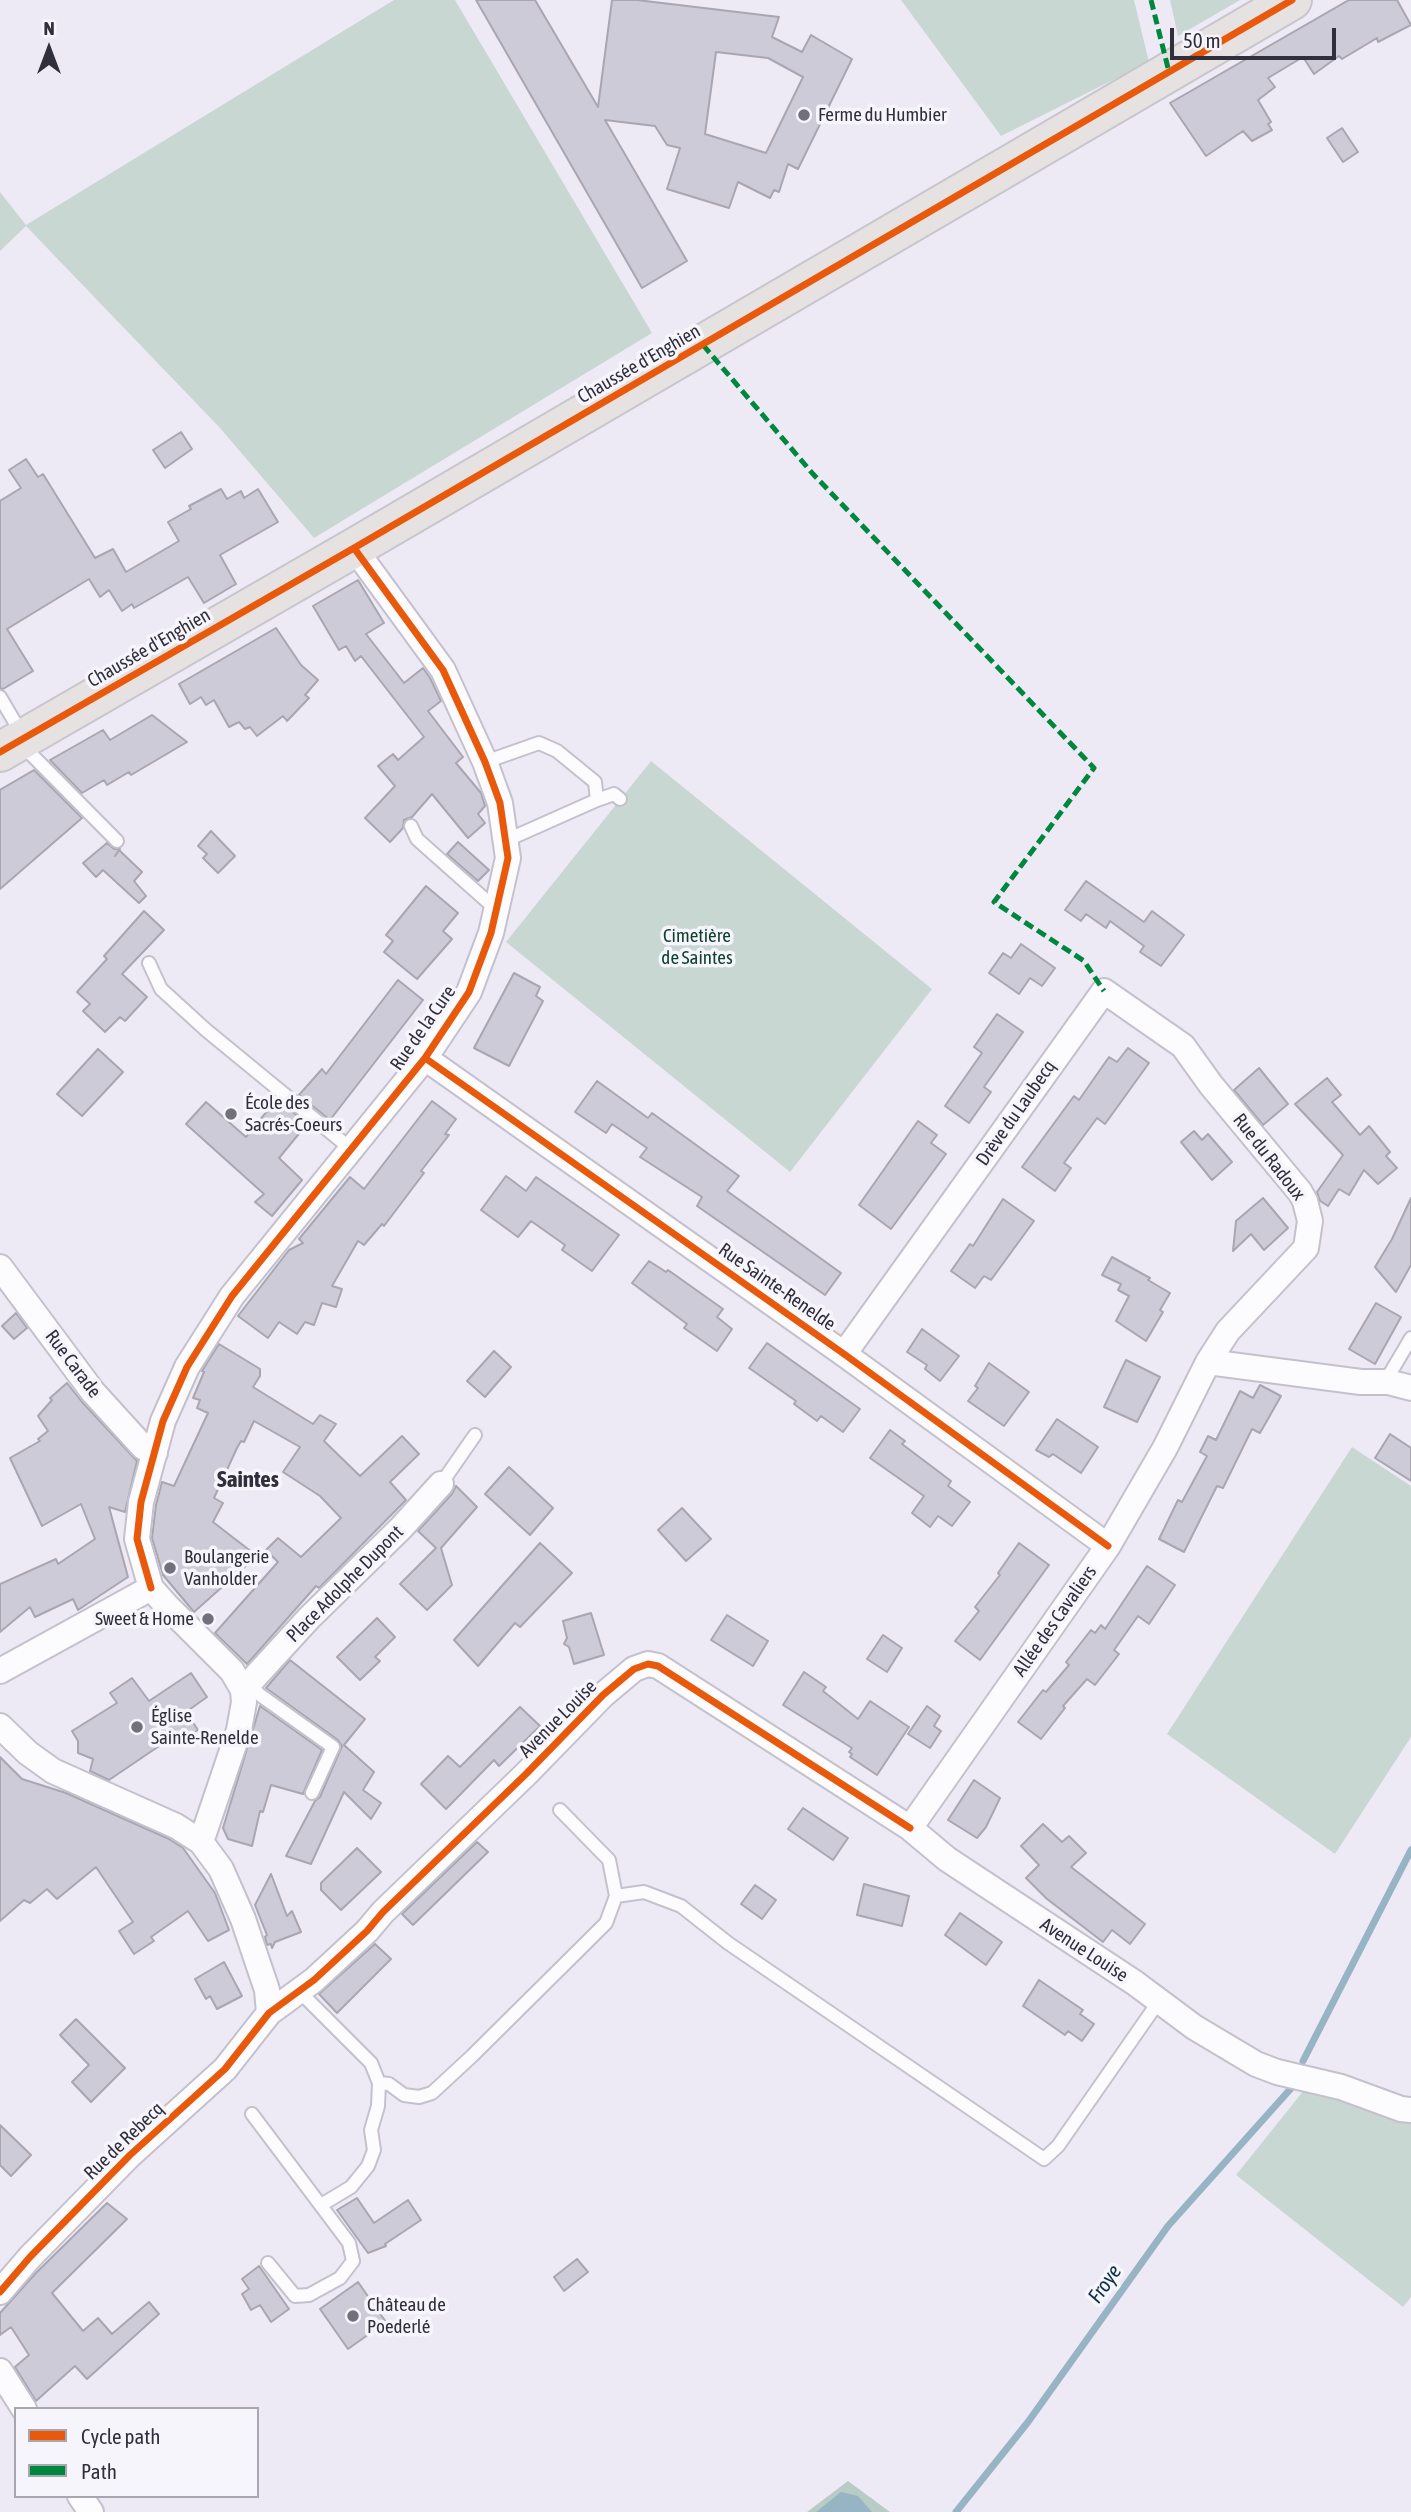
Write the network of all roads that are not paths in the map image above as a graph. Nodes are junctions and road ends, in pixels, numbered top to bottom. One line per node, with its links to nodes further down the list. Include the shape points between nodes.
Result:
1 (1292, 0): 2 (main road, Chaussée d'Enghien)
2 (354, 548): 4 (main road, Chaussée d'Enghien); 5 (street, Rue de la Cure, via 443,670)
3 (0, 697): 4 (lane)
4 (14, 743): 10 (lane)
5 (485, 762): 7 (lane, via 539,743 557,751 595,782); 9 (street, Rue de la Cure)
6 (620, 799): 7 (lane, via 614,794)
7 (597, 800): 9 (lane)
8 (411, 826): 11 (lane, via 417,839 489,903)
9 (507, 840): 11 (street, Rue de la Cure)
10 (117, 841)
11 (498, 904): 13 (street, Rue de la Cure, via 469,992)
12 (149, 963): 15 (lane, via 161,989)
13 (425, 1058): 15 (street, Rue de la Cure); 19 (street, Rue Sainte-Renelde)
14 (1212, 1085): 17 (street, Rue du Radoux, via 1300,1192 1310,1221 1306,1248); 19 (street, Drève du Laubecq, via 1183,1045 1104,990)
15 (351, 1149): 24 (street, Rue de la Cure, via 224,1308 187,1367 163,1421)
16 (0, 1267): 24 (street, Rue Carade, via 93,1392 143,1447)
17 (1228, 1331): 20 (street, Allée des Cavaliers)
18 (1411, 1338): 21 (lane)
19 (844, 1354): 26 (street, Rue Sainte-Renelde)
20 (1208, 1362): 21 (street); 26 (street, Allée des Cavaliers)
21 (1385, 1382): 22 (street)
22 (1411, 1388)
23 (475, 1435): 25 (lane)
24 (155, 1453): 27 (street, via 137,1539)
25 (441, 1484): 29 (street, Place Adolphe Dupont)
26 (1108, 1546): 33 (street, Allée des Cavaliers)
27 (151, 1588): 28 (street); 29 (street)
28 (0, 1671)
29 (246, 1687): 31 (lane, via 333,1747); 34 (street, via 239,1730)
30 (0, 1726): 34 (street, via 54,1771 164,1820)
31 (312, 1793)
32 (560, 1810): 35 (lane, via 609,1860)
33 (910, 1828): 36 (street, Avenue Louise, via 658,1666 648,1664 634,1669 603,1695 367,1931); 37 (street, Avenue Louise, via 947,1859)
34 (201, 1842): 38 (street, via 221,1869 243,1919 267,1990)
35 (616, 1896): 37 (lane, via 644,1892 681,1906 727,1943 1044,2159 1058,2146); 39 (lane, via 606,1923 432,2093 404,2095)
36 (299, 1991): 38 (street, Avenue Louise); 39 (lane, via 371,2063)
37 (1159, 2001): 40 (street, Avenue Louise, via 1194,2028 1256,2064)
38 (269, 2013): 44 (street, Rue de Rebecq, via 225,2069 130,2155)
39 (379, 2083): 42 (lane, via 371,2130 374,2150 368,2166 351,2187)
40 (1411, 2110)
41 (252, 2114): 42 (lane)
42 (321, 2205): 43 (lane, via 349,2243 353,2261 340,2277 309,2295 295,2297)
43 (268, 2263)
44 (0, 2292)
45 (0, 2371): 46 (street)
46 (23, 2407)

